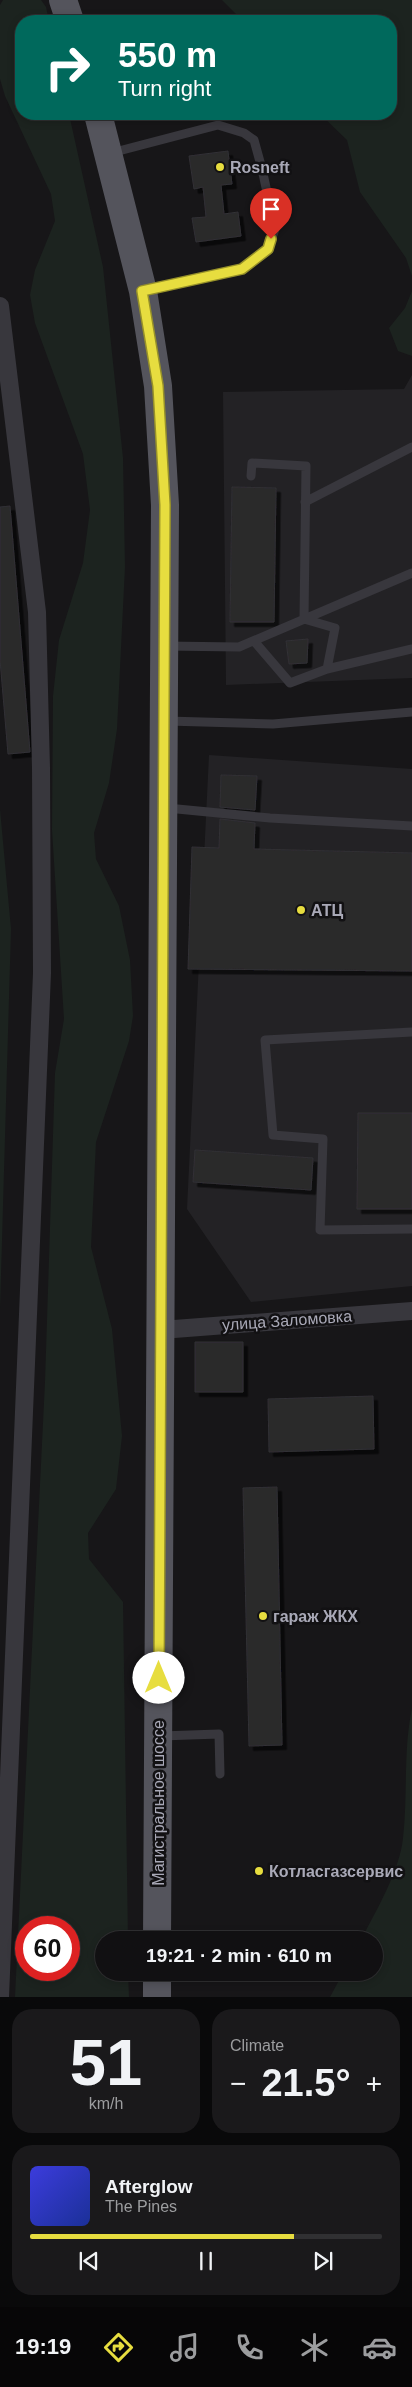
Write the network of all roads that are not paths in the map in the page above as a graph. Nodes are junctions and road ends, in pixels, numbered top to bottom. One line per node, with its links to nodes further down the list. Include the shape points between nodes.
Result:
1 (62, 0): 2 (main road)
2 (68, 15)
3 (100, 120): 4 (main road, Магистральное шоссе)
4 (109, 154): 5 (main road, Магистральное шоссе); 5 (lane, via 218,125 244,132 254,140 262,169 275,229 268,249 242,269)
5 (142, 291): 13 (main road, Магистральное шоссе, via 158,386 165,505)
6 (0, 306): 28 (street, via 37,612 42,973)
7 (412, 447): 9 (lane)
8 (251, 476): 9 (lane, via 252,463 306,466)
9 (306, 502): 11 (lane)
10 (412, 573): 11 (lane)
11 (304, 619): 12 (lane); 15 (lane, via 335,628)
12 (254, 640): 13 (lane, via 238,647); 15 (lane, via 290,682)
13 (164, 646): 17 (main road, Магистральное шоссе)
14 (412, 649): 15 (lane)
15 (327, 669)
16 (412, 712): 17 (lane, via 274,724)
17 (164, 721): 18 (main road, Магистральное шоссе)
18 (164, 808): 19 (lane); 23 (main road, Магистральное шоссе)
19 (412, 826)
20 (412, 1032): 21 (lane, via 265,1040 273,1135 323,1139 320,1230)
21 (412, 1229)
22 (412, 1311): 23 (street, улица Заломовка)
23 (161, 1330): 24 (main road, Магистральное шоссе)
24 (159, 1736): 25 (lane, via 219,1734); 26 (main road, Магистральное шоссе)
25 (220, 1774)
26 (158, 1931)
27 (157, 1981): 29 (main road)
28 (0, 1997)
29 (157, 1997)

